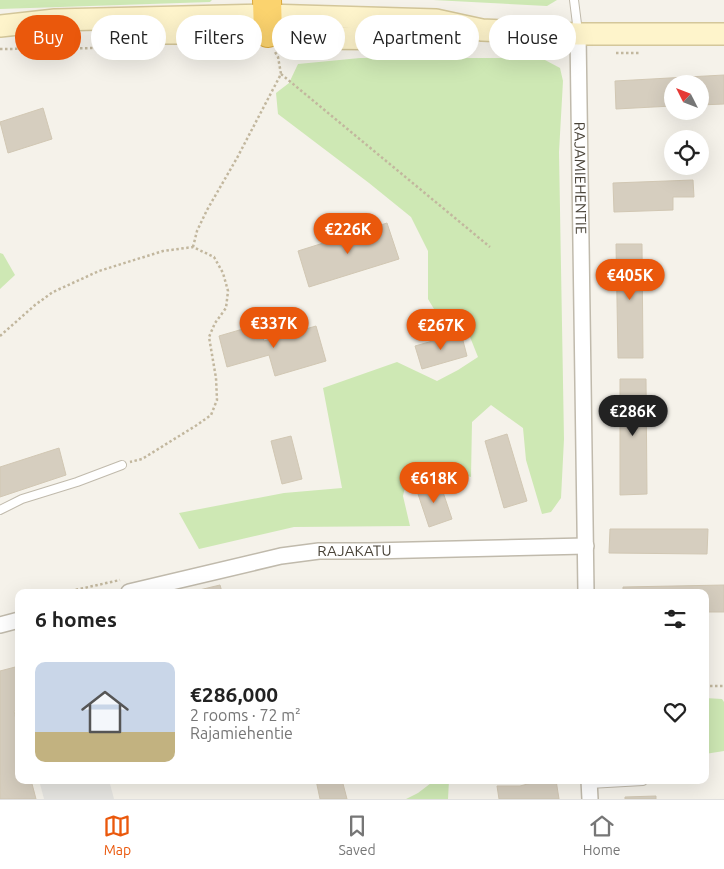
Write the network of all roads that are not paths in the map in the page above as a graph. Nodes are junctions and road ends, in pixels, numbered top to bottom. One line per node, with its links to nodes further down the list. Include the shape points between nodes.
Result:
1 (574, 0): 5 (lane)
2 (268, 24): 3 (street, via 55,20); 4 (street); 5 (street, via 306,38 430,39 482,30)
3 (0, 26)
4 (0, 33)
5 (578, 34): 6 (street); 9 (street, RAJAMIEHENTIE)
6 (724, 34)
7 (122, 465): 8 (lane, via 22,499)
8 (0, 510)
9 (586, 546): 10 (street, RAJAKATU, via 319,551 281,556); 11 (street, RAJAMIEHENTIE)
10 (142, 589)
11 (586, 589)
12 (15, 621): 13 (street)
13 (0, 625)
14 (620, 784): 15 (lane)
15 (590, 788)

